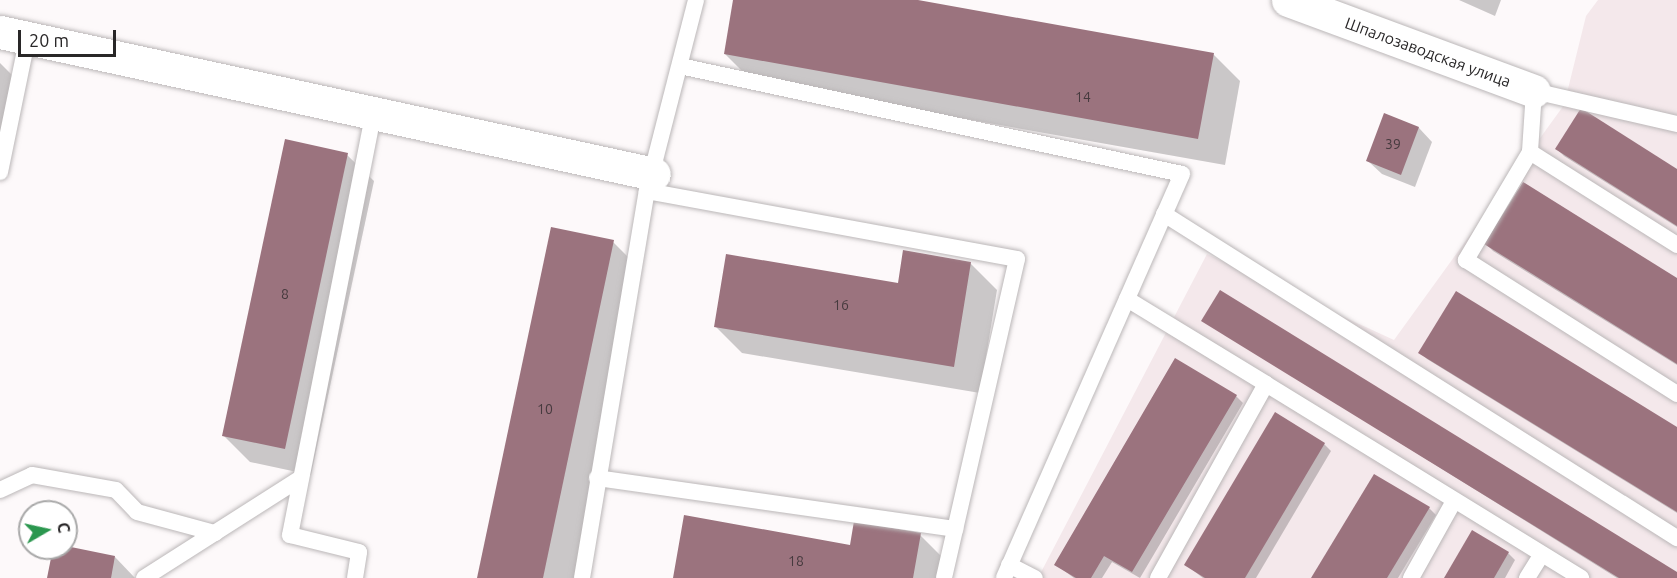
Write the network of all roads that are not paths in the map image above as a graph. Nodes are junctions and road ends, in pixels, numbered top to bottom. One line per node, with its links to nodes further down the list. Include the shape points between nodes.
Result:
1 (696, 0): 4 (lane)
2 (1288, 0): 5 (street, Шпалозаводская улица)
3 (14, 34): 6 (street); 9 (lane)
4 (680, 66): 10 (lane); 11 (lane, via 1182,174)
5 (1534, 92): 7 (lane); 8 (lane)
6 (374, 112): 10 (street); 16 (lane)
7 (1677, 124)
8 (1530, 152): 12 (lane); 15 (lane, via 1466,260)
9 (0, 172)
10 (650, 183): 17 (lane); 20 (lane, via 1017,259)
11 (1164, 214): 13 (lane); 22 (lane)
12 (1677, 245)
13 (1127, 299): 14 (lane); 24 (lane)
14 (1266, 384): 19 (lane); 30 (lane)
15 (1677, 394)
16 (301, 478): 21 (lane); 26 (lane, via 290,535 359,552)
17 (597, 478): 20 (lane); 27 (lane)
18 (0, 490): 21 (lane, via 32,475 116,490 137,512)
19 (1455, 501): 23 (lane); 31 (lane)
20 (955, 529): 28 (lane)
21 (215, 532): 25 (lane)
22 (1677, 538)
23 (1542, 554): 32 (lane); 33 (lane)
24 (1006, 572): 29 (lane)
25 (144, 578)
26 (355, 578)
27 (582, 578)
28 (944, 578)
29 (1035, 578)
30 (1158, 578)
31 (1411, 578)
32 (1527, 578)
33 (1581, 578)

